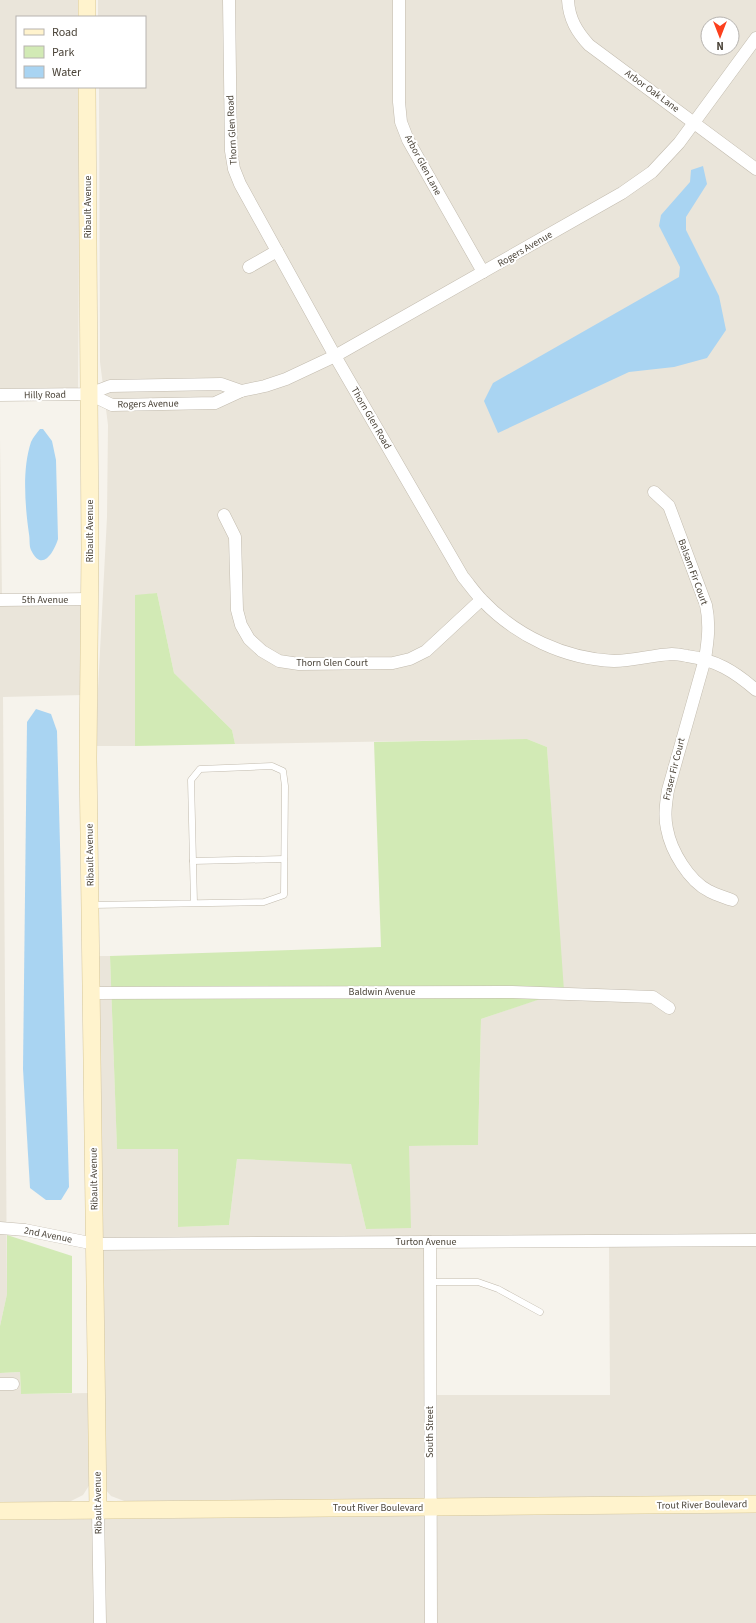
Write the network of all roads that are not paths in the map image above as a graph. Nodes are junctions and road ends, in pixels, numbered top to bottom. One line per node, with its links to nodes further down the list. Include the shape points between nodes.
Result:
1 (87, 0): 5 (street)
2 (228, 0): 10 (street, Thorn Glen Road, via 231,151 234,169)
3 (399, 0): 12 (street, Arbor Glen Lane, via 399,102 402,122 408,140)
4 (568, 0): 8 (street, Arbor Oak Lane, via 572,20 579,34 589,45)
5 (87, 16)
6 (756, 38): 8 (street, Rogers Avenue)
7 (87, 88): 15 (street, Ribault Avenue)
8 (694, 122): 9 (street, Arbor Oak Lane); 12 (street, Rogers Avenue, via 679,143 652,172 622,193)
9 (756, 169)
10 (277, 251): 11 (street); 13 (street, Thorn Glen Road)
11 (249, 267)
12 (483, 272): 13 (street, Rogers Avenue)
13 (335, 356): 14 (street, Rogers Avenue, via 286,379); 21 (street, Thorn Glen Road, via 463,576)
14 (240, 391): 15 (street, Rogers Avenue, via 221,384 110,386); 15 (street, Rogers Avenue, via 214,403 112,405)
15 (89, 394): 16 (street, Hilly Road); 19 (street, Ribault Avenue)
16 (0, 395)
17 (654, 492): 22 (street, Balsam Fir Court, via 669,506 706,605 709,622)
18 (224, 516): 21 (street, Thorn Glen Court, via 235,537 237,610 241,625 249,639 279,661 299,664 393,663 410,659 426,651)
19 (90, 599): 20 (street, 5th Avenue); 28 (street, Ribault Avenue)
20 (0, 600)
21 (481, 600): 22 (street, Thorn Glen Road, via 520,632 551,648 587,658 615,661 672,654)
22 (705, 659): 23 (street, Thorn Glen Road, via 742,678); 26 (street, Fraser Fir Court, via 668,790 665,807 667,830 675,852 688,874 708,891)
23 (756, 690)
24 (284, 860): 25 (lane); 25 (lane, via 285,786 283,771 272,766 200,769 191,780); 27 (lane, via 284,895 264,902)
25 (193, 861): 27 (lane)
26 (732, 900)
27 (194, 903): 28 (lane)
28 (90, 905): 29 (street, Ribault Avenue)
29 (92, 993): 30 (street, Baldwin Avenue, via 520,992 653,997); 34 (street, Ribault Avenue)
30 (668, 1008)
31 (0, 1228): 34 (street, 2nd Avenue, via 25,1230)
32 (756, 1240): 33 (street, Turton Avenue)
33 (430, 1242): 34 (street, Turton Avenue); 35 (street, South Street)
34 (95, 1244): 41 (street, Ribault Avenue)
35 (430, 1282): 36 (lane, via 478,1282 498,1289); 40 (street, South Street)
36 (540, 1312)
37 (0, 1384): 38 (street)
38 (13, 1384)
39 (756, 1504): 40 (street, Trout River Boulevard)
40 (430, 1508): 41 (street, Trout River Boulevard); 44 (street, South Street)
41 (98, 1510): 42 (street, Trout River Boulevard); 43 (street, Ribault Avenue)
42 (0, 1511)
43 (100, 1623)
44 (431, 1623)

